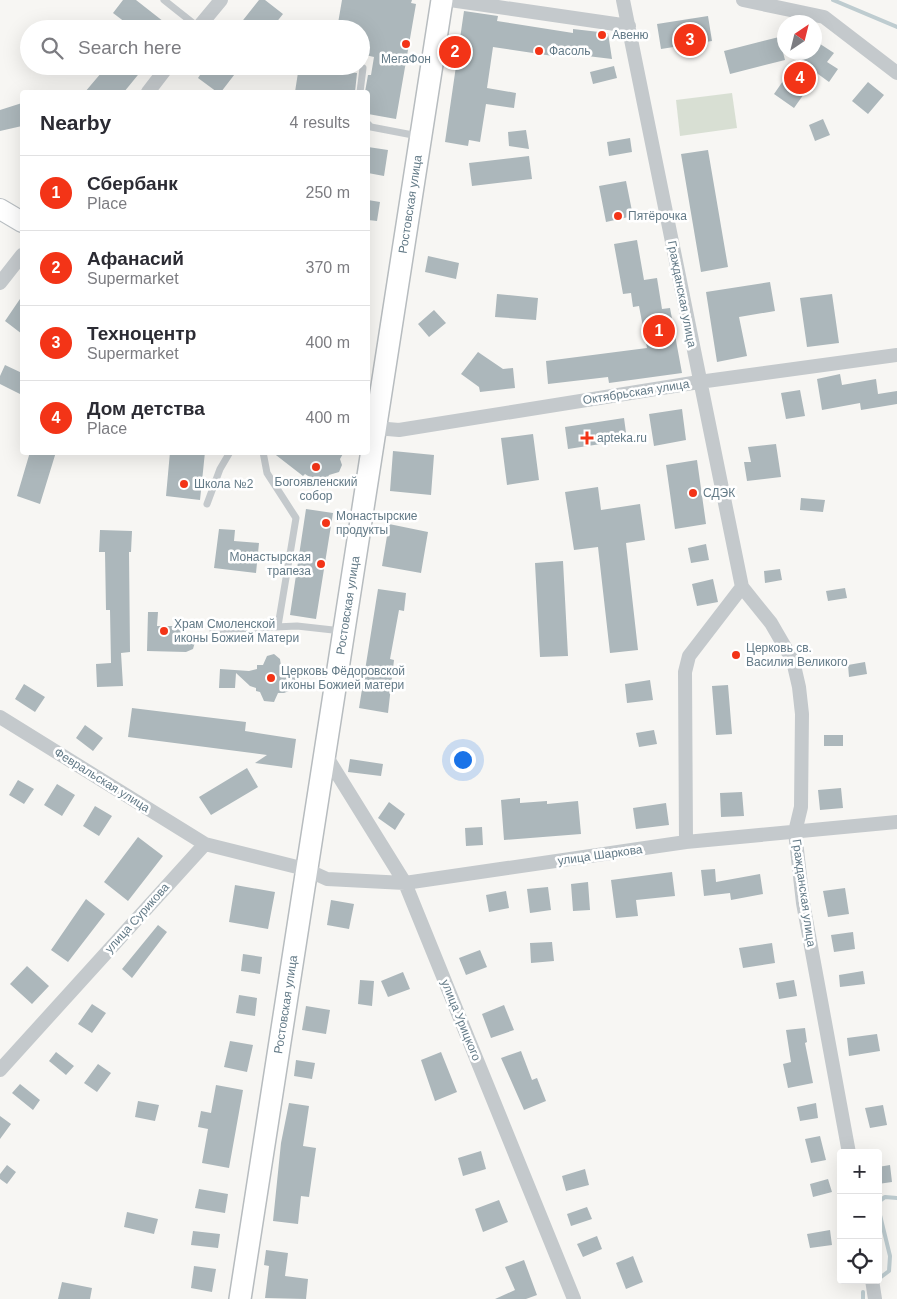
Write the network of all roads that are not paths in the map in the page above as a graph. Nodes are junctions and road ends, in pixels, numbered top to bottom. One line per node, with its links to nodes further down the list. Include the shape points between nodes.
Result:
1 (164, 0): 7 (lane)
2 (221, 0): 8 (street)
3 (442, 0): 16 (main road, Ростовская улица)
4 (450, 0): 9 (street)
5 (623, 0): 9 (street, Гражданская улица)
6 (743, 0): 10 (street, via 824,17)
7 (188, 20)
8 (205, 20)
9 (629, 26): 22 (street, Гражданская улица)
10 (897, 73)
11 (161, 75): 13 (street)
12 (362, 75): 14 (lane)
13 (150, 90)
14 (360, 90)
15 (370, 125): 16 (lane)
16 (421, 136): 23 (main road, Ростовская улица)
17 (0, 209): 18 (main road)
18 (20, 221)
19 (20, 258): 20 (street)
20 (0, 283)
21 (897, 354): 22 (street, Октябрьская улица)
22 (699, 382): 23 (street, Октябрьская улица, via 400,430); 29 (street, Гражданская улица)
23 (372, 428): 24 (main road, Ростовская улица)
24 (370, 443)
25 (228, 455): 28 (lane)
26 (264, 455): 30 (lane, via 267,473 296,518)
27 (368, 455): 32 (main road, Ростовская улица)
28 (207, 504)
29 (742, 587): 36 (street, Гражданская улица, via 776,631 793,662 799,687 802,714 801,807); 37 (street, via 689,656 685,672)
30 (278, 626): 31 (lane); 32 (lane)
31 (214, 630)
32 (345, 632): 34 (main road, Ростовская улица)
33 (0, 717): 38 (street, Февральская улица)
34 (325, 754): 39 (main road, Ростовская улица); 40 (street, улица Урицкого)
35 (897, 822): 36 (street, улица Шаркова)
36 (796, 832): 37 (street, улица Шаркова); 42 (street, Гражданская улица, via 803,903)
37 (686, 842): 40 (street, улица Шаркова)
38 (205, 844): 39 (street); 41 (street, улица Сурикова)
39 (305, 869): 40 (street, улица Шаркова, via 327,879); 44 (main road, Ростовская улица)
40 (405, 883): 45 (street, улица Урицкого)
41 (0, 1070)
42 (848, 1149)
43 (873, 1284): 46 (street)
44 (240, 1299)
45 (574, 1299)
46 (876, 1299)

